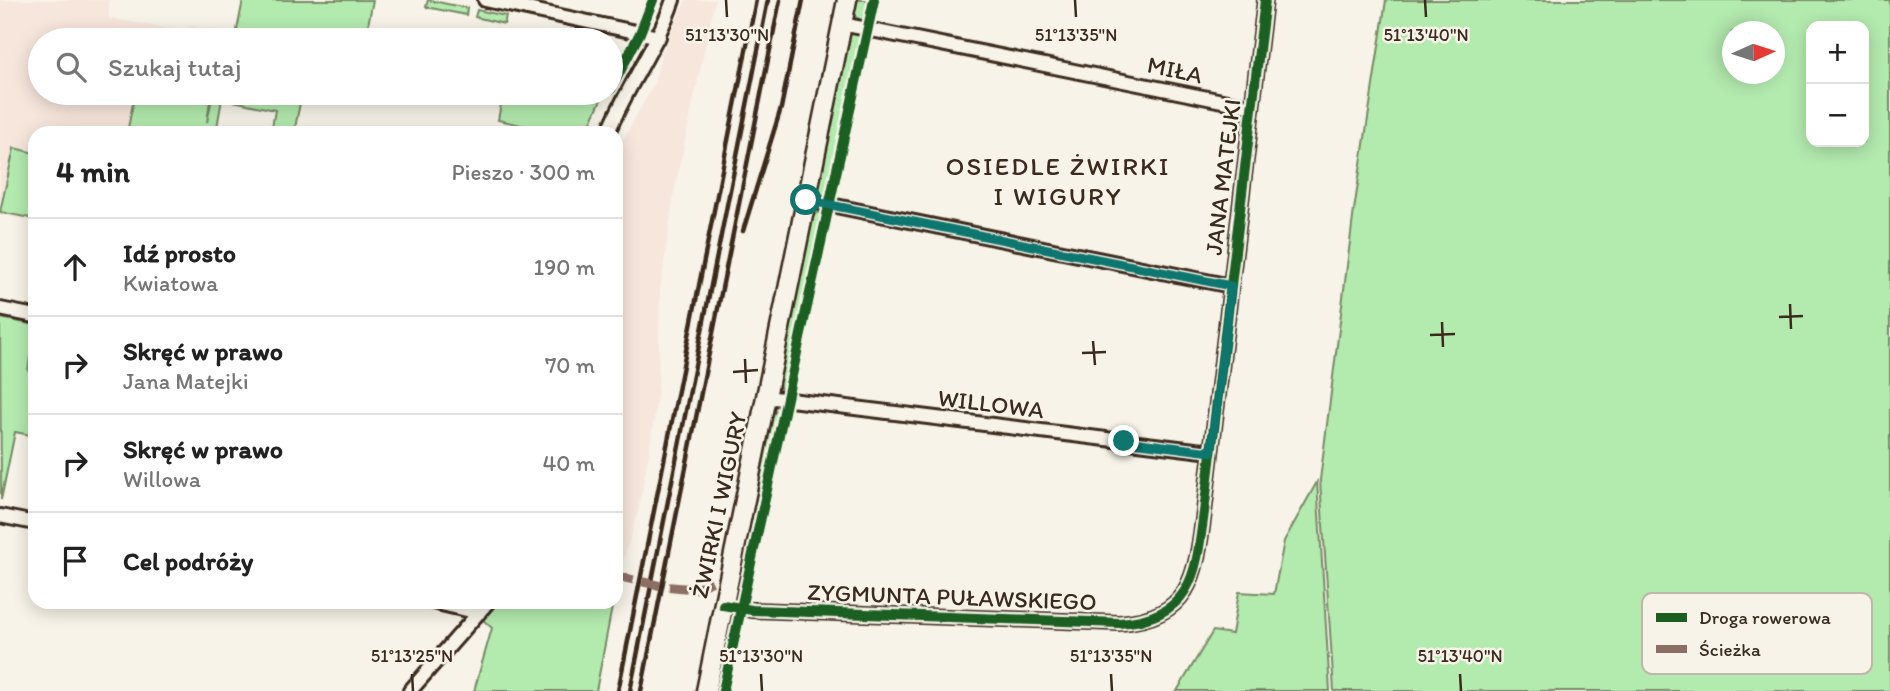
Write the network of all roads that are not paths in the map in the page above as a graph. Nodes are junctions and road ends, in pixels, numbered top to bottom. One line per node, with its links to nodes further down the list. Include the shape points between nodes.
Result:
1 (485, 0): 6 (street)
2 (673, 0): 8 (street)
3 (847, 0): 5 (main road, ŻWIRKI I WIGURY)
4 (1265, 0): 11 (street, JANA MATEJKI)
5 (842, 24): 11 (street, MIŁA); 13 (main road, ŻWIRKI I WIGURY)
6 (617, 28)
7 (623, 29): 8 (street)
8 (659, 37): 9 (street)
9 (623, 101)
10 (621, 105): 12 (street)
11 (1252, 107): 14 (street, JANA MATEJKI)
12 (611, 126)
13 (806, 200): 14 (street); 17 (main road, ŻWIRKI I WIGURY)
14 (1231, 286): 18 (street, JANA MATEJKI)
15 (0, 309): 16 (street)
16 (28, 315)
17 (766, 397): 18 (street, WILLOWA); 22 (main road, ŻWIRKI I WIGURY)
18 (1211, 452): 21 (street, JANA MATEJKI, via 1197,565 1188,587)
19 (0, 516): 20 (street)
20 (28, 522)
21 (1174, 603): 22 (street, ZYGMUNTA PUŁAWSKIEGO, via 1152,617 1119,623 752,610)
22 (723, 605): 27 (main road, ŻWIRKI I WIGURY)
23 (462, 609): 25 (street)
24 (482, 609): 25 (street)
25 (479, 613): 26 (street)
26 (410, 691)
27 (706, 691)

